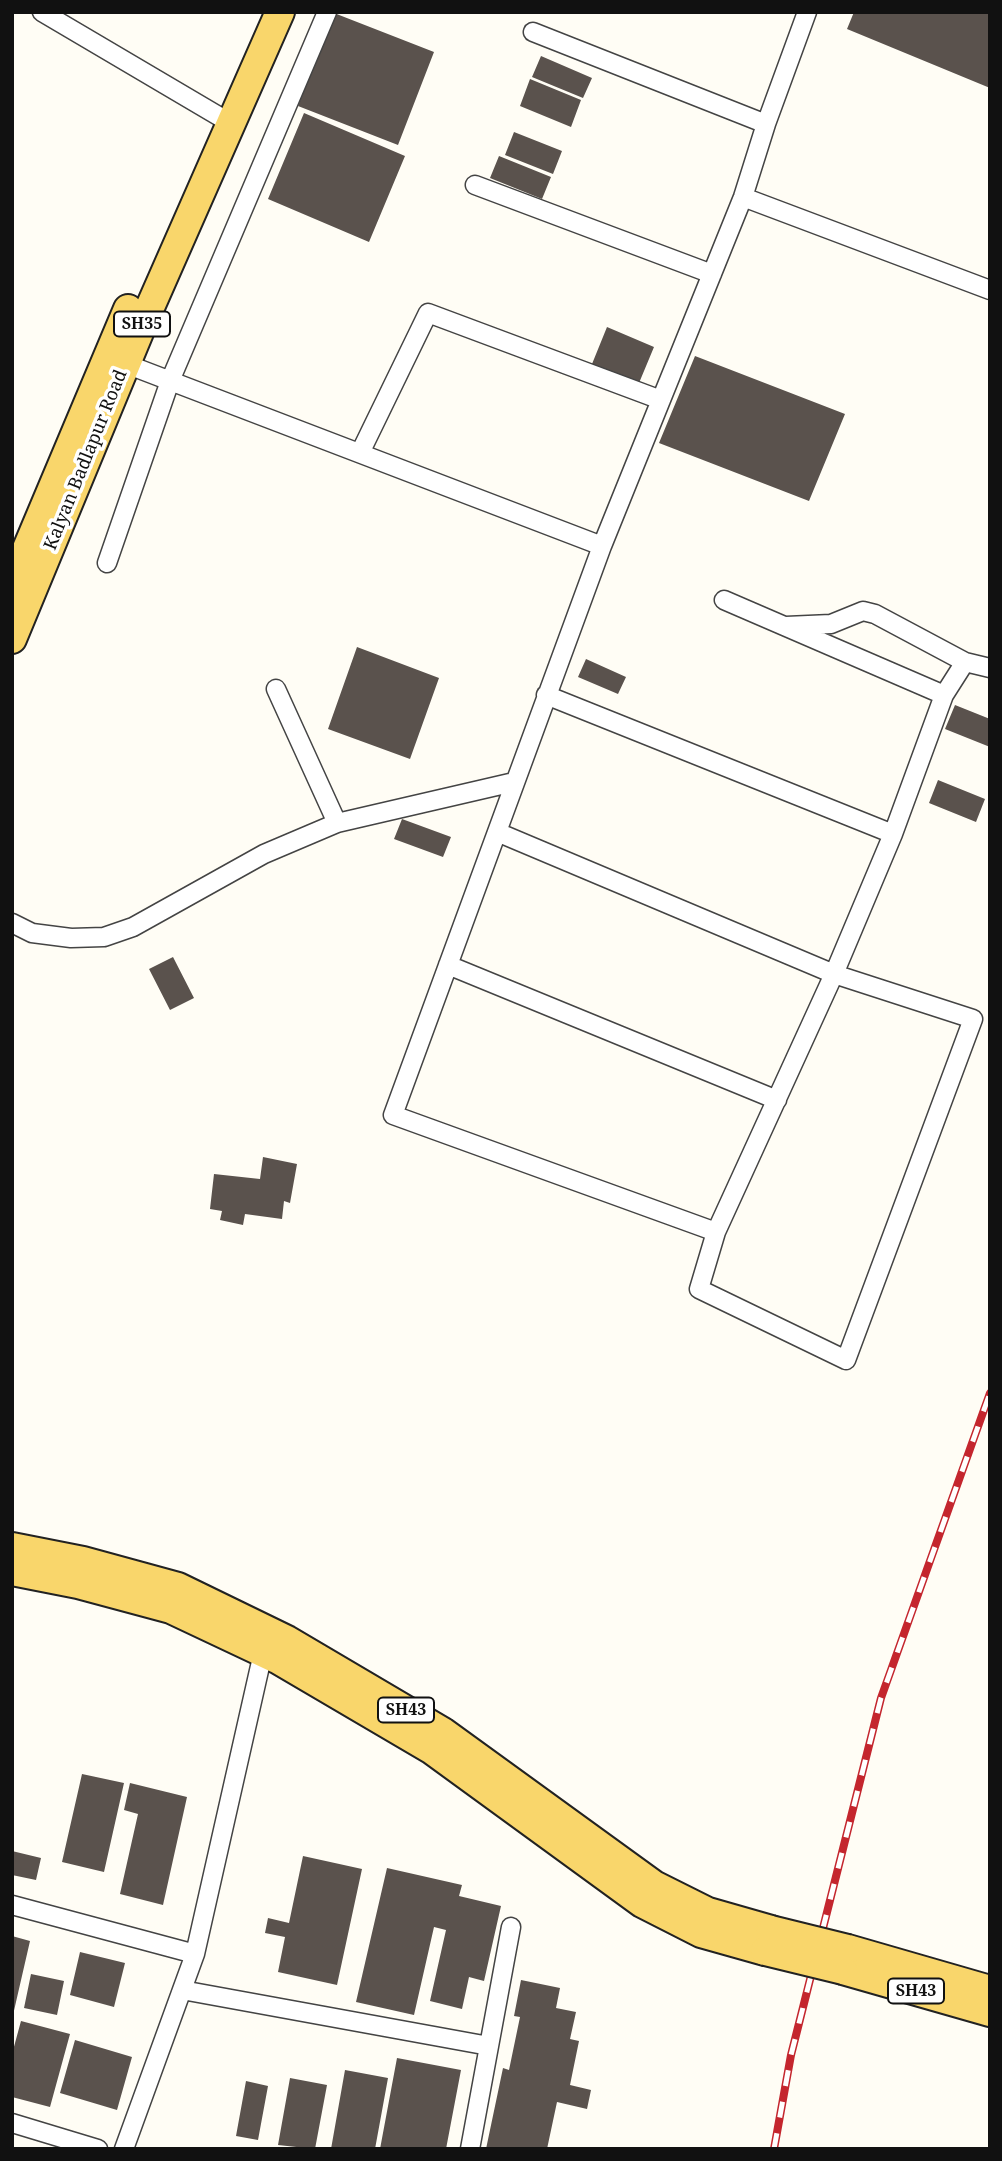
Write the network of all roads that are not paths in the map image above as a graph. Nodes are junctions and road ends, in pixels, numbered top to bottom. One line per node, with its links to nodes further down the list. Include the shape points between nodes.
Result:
1 (42, 12): 7 (street)
2 (260, 12): 7 (main road, Kalyan Badlapur Road / SH35)
3 (280, 12): 7 (main road, Kalyan Badlapur Road / SH35)
4 (327, 12): 15 (street)
5 (807, 12): 8 (street)
6 (533, 32): 8 (street)
7 (224, 120): 13 (main road, Kalyan Badlapur Road / SH35)
8 (766, 124): 10 (street)
9 (475, 185): 11 (street)
10 (743, 197): 11 (street); 12 (street)
11 (712, 274): 16 (street)
12 (990, 290)
13 (131, 325): 14 (main road, Kalyan Badlapur Road / SH35); 20 (main road, Kalyan Badlapur Road / SH35)
14 (126, 364): 15 (street); 23 (main road, Kalyan Badlapur Road / SH35)
15 (170, 381): 17 (street); 19 (street)
16 (661, 400): 17 (street, via 428,313); 18 (street)
17 (360, 453): 18 (street)
18 (602, 546): 27 (street)
19 (107, 563)
20 (12, 584)
21 (724, 600): 22 (street)
22 (782, 627): 24 (street, via 838,621 863,611); 28 (street)
23 (12, 639)
24 (965, 662): 25 (street); 28 (street)
25 (990, 668)
26 (276, 689): 30 (street)
27 (546, 695): 29 (street); 32 (street)
28 (944, 695): 32 (street)
29 (514, 782): 30 (street); 31 (street)
30 (337, 823): 33 (street, via 264,854 133,927 104,937 32,933)
31 (497, 832): 34 (street); 35 (street)
32 (893, 834): 35 (street)
33 (12, 923)
34 (448, 965): 36 (street); 37 (street, via 393,1115)
35 (835, 974): 36 (street); 37 (street, via 973,1018 846,1360 699,1289)
36 (777, 1100): 37 (street)
37 (716, 1232)
38 (12, 1547): 40 (main road, SH43, via 167,1583)
39 (12, 1571): 40 (main road, SH43, via 171,1609)
40 (266, 1642): 43 (street); 44 (main road, SH43, bridge, via 432,1750 642,1903 701,1933 768,1941)
41 (12, 1906): 43 (street)
42 (510, 1927): 48 (street)
43 (195, 1954): 45 (street)
44 (846, 1960): 46 (main road, SH43); 47 (main road, SH43)
45 (182, 1990): 48 (street); 51 (street)
46 (990, 1990)
47 (990, 2012)
48 (489, 2046): 52 (street)
49 (12, 2123): 50 (street)
50 (98, 2149)
51 (124, 2149)
52 (470, 2149)

